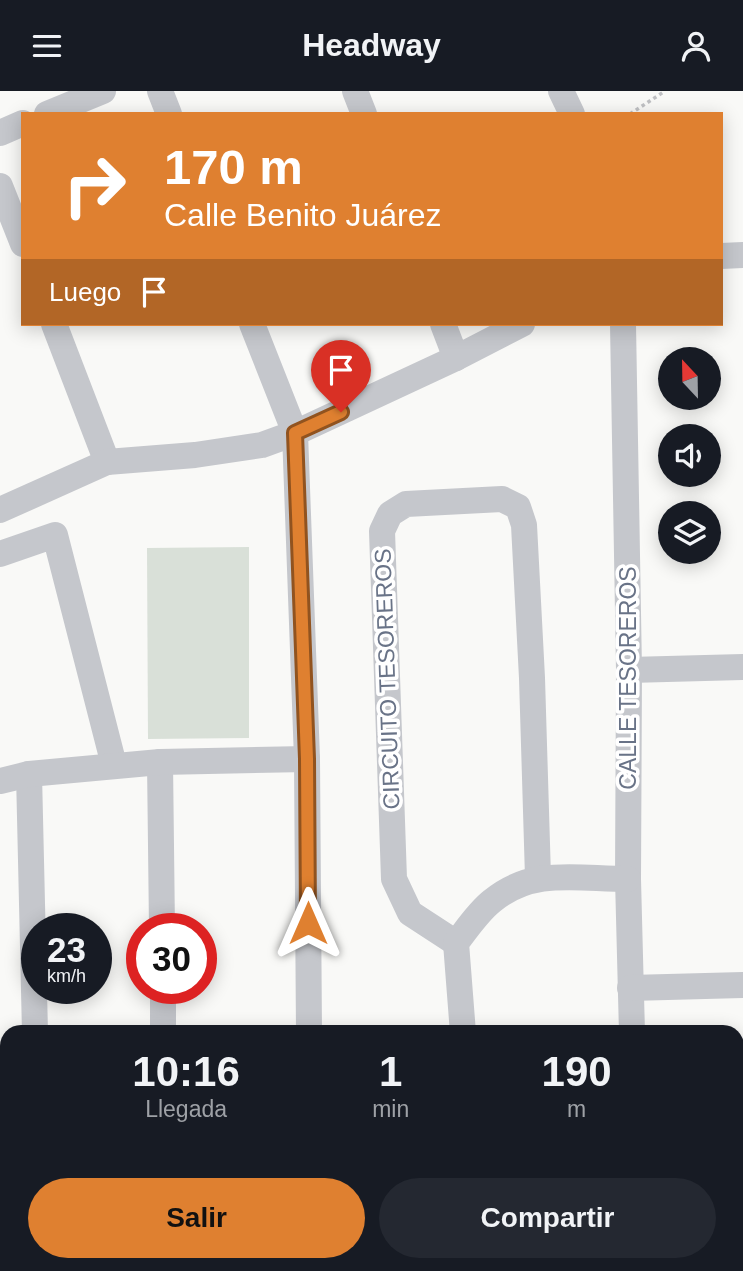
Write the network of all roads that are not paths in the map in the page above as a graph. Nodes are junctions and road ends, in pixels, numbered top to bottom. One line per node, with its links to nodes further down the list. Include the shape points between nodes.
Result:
1 (103, 91): 5 (street)
2 (160, 91): 6 (street)
3 (355, 91): 7 (street)
4 (562, 91): 8 (street)
5 (52, 112)
6 (168, 112)
7 (362, 112)
8 (571, 112)
9 (21, 124): 10 (street)
10 (0, 132)
11 (0, 186): 12 (street)
12 (21, 239)
13 (743, 255): 14 (street)
14 (723, 256)
15 (55, 326): 22 (street)
16 (253, 326): 21 (street)
17 (444, 326): 20 (street)
18 (518, 326): 20 (street)
19 (623, 326): 26 (street, CALLE TESOREROS)
20 (457, 358): 21 (street)
21 (295, 433): 22 (street, via 262,445 195,456); 27 (street)
22 (107, 462): 23 (street)
23 (0, 510)
24 (0, 554): 29 (street, via 55,535)
25 (743, 667): 26 (street)
26 (629, 670): 33 (street, CALLE TESOREROS)
27 (307, 759): 28 (street); 41 (street)
28 (160, 762): 29 (street); 34 (street)
29 (114, 765): 31 (street)
30 (1, 773): 31 (street)
31 (29, 774): 39 (street)
32 (538, 877): 33 (street); 35 (street, via 513,885 490,902); 35 (street, CIRCUITO TESOREROS, via 524,525 518,507 502,499 406,504 390,514 382,531 394,880 410,913)
33 (628, 879): 37 (street, CALLE TESOREROS)
34 (162, 913)
35 (456, 943): 42 (street)
36 (743, 985): 37 (street)
37 (631, 988): 43 (street, CALLE TESOREROS)
38 (163, 1004): 40 (street)
39 (35, 1025)
40 (163, 1025)
41 (309, 1025)
42 (462, 1025)
43 (632, 1025)

